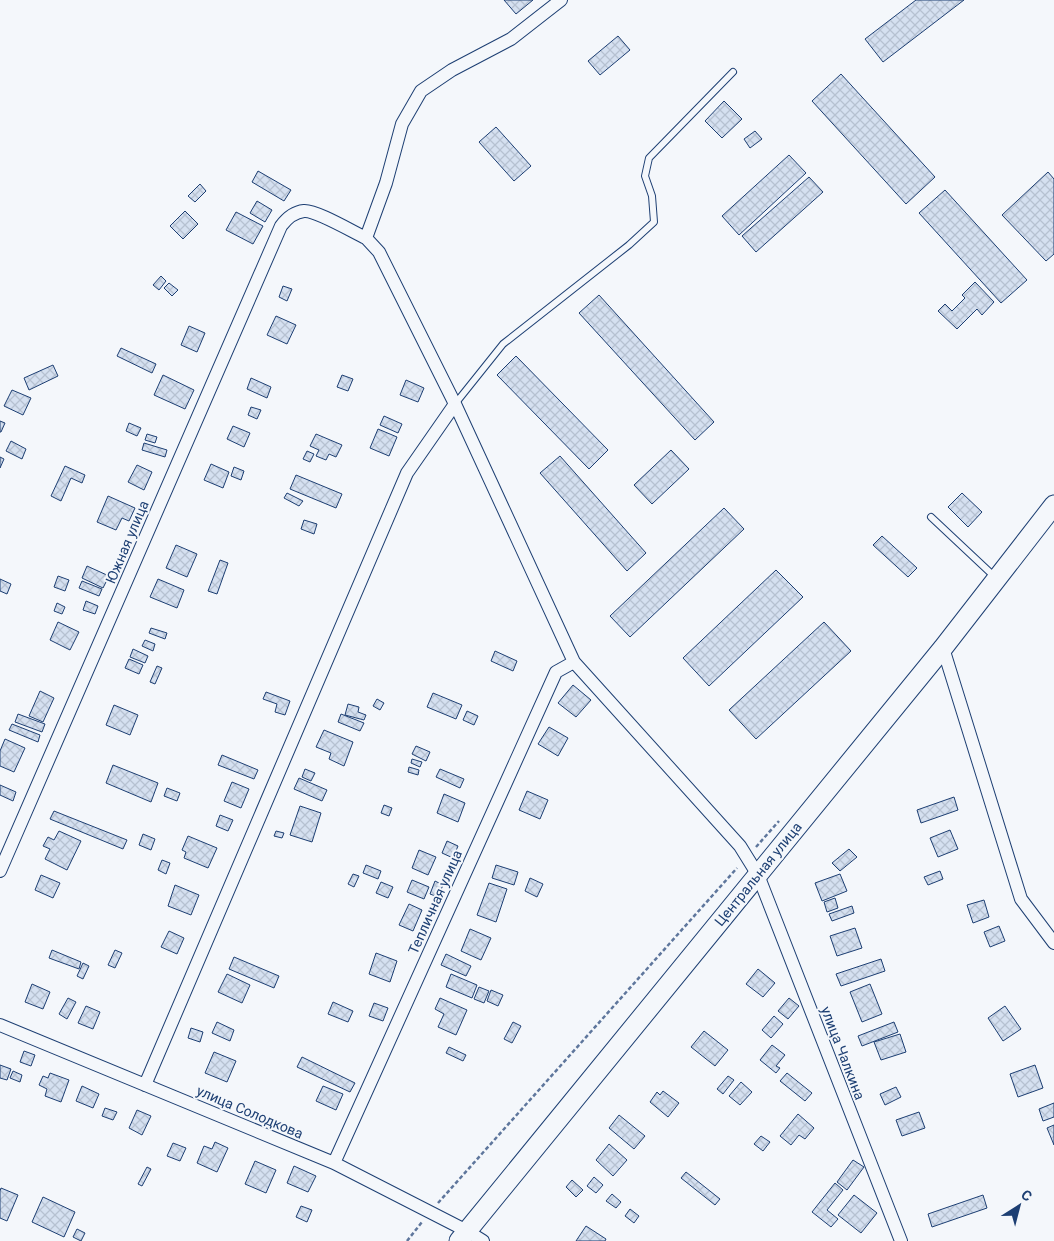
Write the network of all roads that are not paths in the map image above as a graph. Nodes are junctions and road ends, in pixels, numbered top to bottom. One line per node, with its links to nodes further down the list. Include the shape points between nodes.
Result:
1 (561, 0): 3 (street, via 511,38 421,91 402,124 386,183)
2 (733, 72): 4 (lane, via 649,158 645,176 652,196 654,222 503,344)
3 (366, 238): 4 (street, улица Чалкина, via 379,252); 10 (street, Южная улица, via 311,212 297,213 281,226)
4 (455, 404): 9 (street, улица Чалкина); 14 (street, via 406,473)
5 (1054, 505): 7 (street, Центральная улица)
6 (931, 517): 7 (lane)
7 (997, 579): 8 (street, Центральная улица)
8 (943, 648): 11 (street, Центральная улица); 12 (street, via 1021,899)
9 (574, 662): 11 (street, улица Чалкина, via 740,846); 15 (street, Тепличная улица, via 556,672)
10 (0, 871)
11 (758, 875): 16 (street, Центральная улица); 17 (street, улица Чалкина)
12 (1054, 943)
13 (0, 1025): 14 (street, улица Солодкова)
14 (145, 1085): 15 (street, улица Солодкова)
15 (334, 1163): 16 (street, улица Солодкова, via 430,1212)
16 (470, 1238)
17 (901, 1241)

